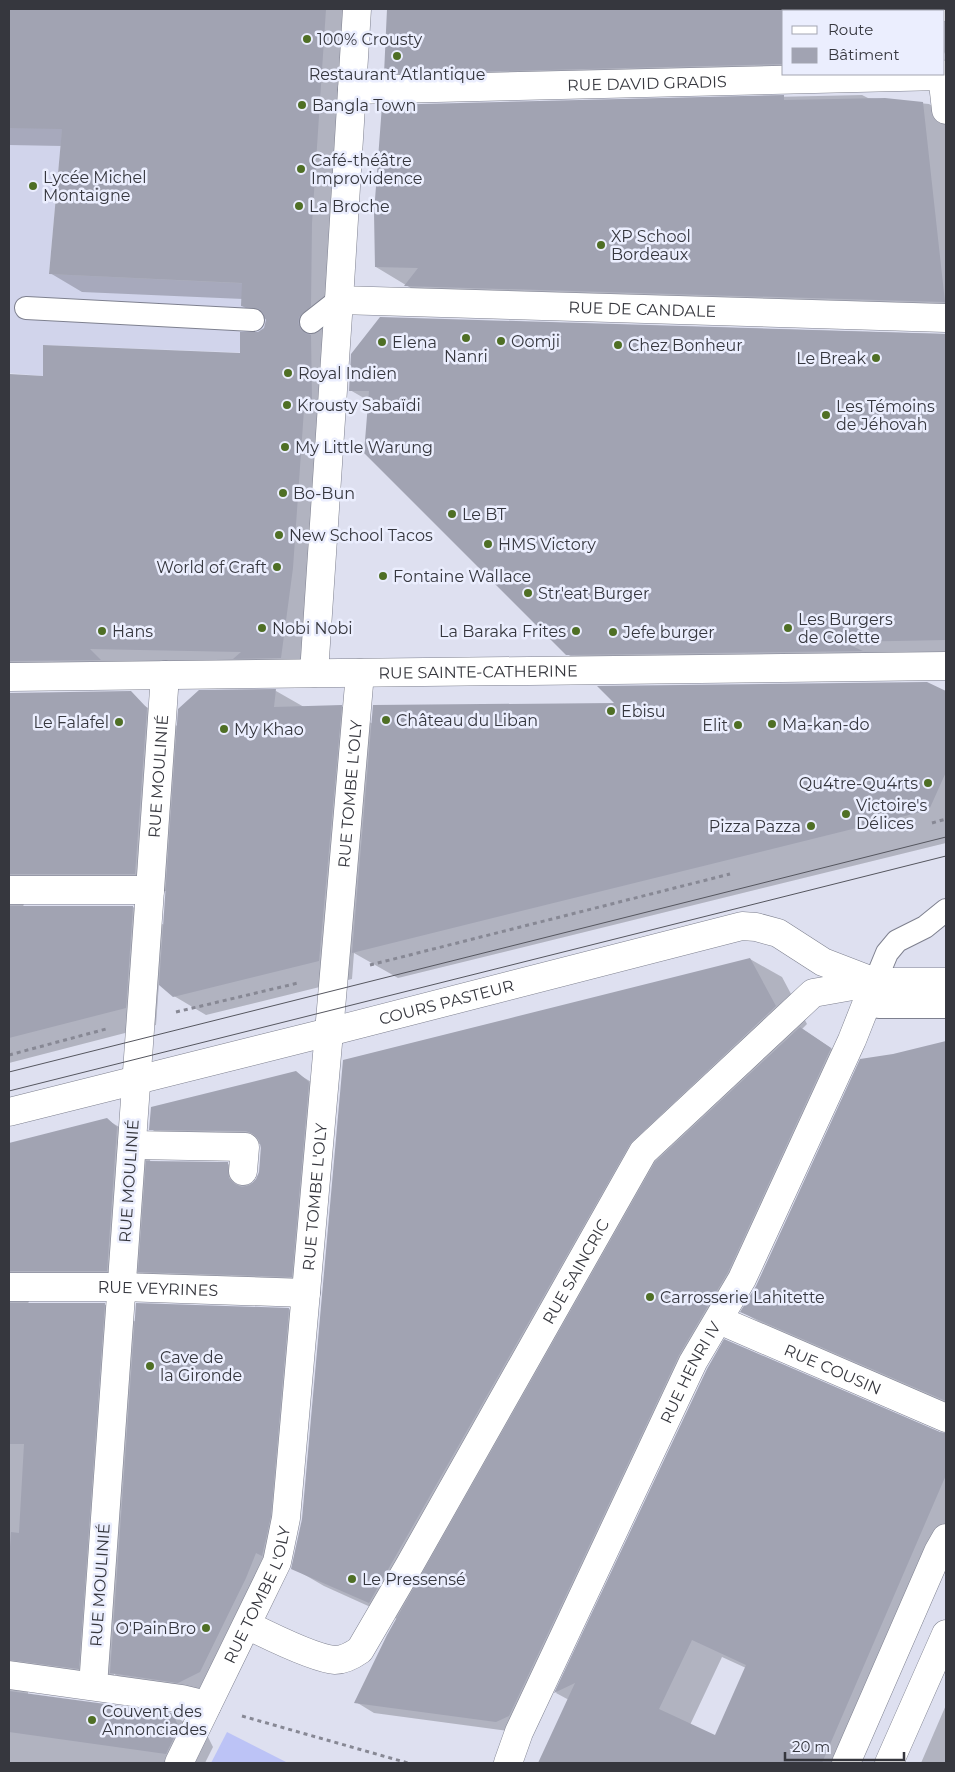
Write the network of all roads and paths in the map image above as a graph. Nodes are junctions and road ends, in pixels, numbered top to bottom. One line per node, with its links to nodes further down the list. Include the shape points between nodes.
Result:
1 (357, 9): 3 (street)
2 (942, 75): 3 (street, RUE DAVID GRADIS); 4 (street)
3 (352, 90): 5 (street)
4 (946, 110)
5 (339, 300): 7 (street, RUE DE CANDALE); 9 (lane); 12 (street)
6 (26, 308): 8 (lane)
7 (946, 318)
8 (253, 320)
9 (311, 322)
10 (946, 666): 11 (street, RUE SAINTE-CATHERINE)
11 (360, 673): 12 (street, RUE SAINTE-CATHERINE); 24 (street, RUE TOMBE L'OLY)
12 (314, 674): 13 (street, RUE SAINTE-CATHERINE)
13 (165, 675): 14 (street, RUE SAINTE-CATHERINE); 18 (street, RUE MOULINIÉ)
14 (9, 677)
15 (946, 819): 16 (path)
16 (932, 823)
17 (9, 890): 18 (street)
18 (150, 890): 25 (street, RUE MOULINIÉ)
19 (946, 910): 20 (lane)
20 (936, 929): 22 (lane, via 897,941 887,953)
21 (946, 982): 22 (street)
22 (871, 992): 23 (lane, via 879,1007); 24 (street, COURS PASTEUR, via 778,933 742,926); 32 (street, RUE HENRI IV, via 742,1279); 35 (street, RUE SAINCRIC, via 813,993 643,1152 360,1650 337,1660 323,1658)
23 (946, 1007)
24 (329, 1032): 25 (street, COURS PASTEUR); 31 (street, RUE TOMBE L'OLY)
25 (136, 1080): 26 (street, COURS PASTEUR); 27 (street, RUE MOULINIÉ)
26 (9, 1112)
27 (132, 1145): 28 (street, via 245,1147); 30 (street, RUE MOULINIÉ)
28 (243, 1171)
29 (9, 1287): 30 (street, RUE VEYRINES)
30 (121, 1288): 31 (street, RUE VEYRINES); 38 (street, RUE MOULINIÉ)
31 (306, 1293): 35 (street, RUE TOMBE L'OLY, via 286,1518 277,1562)
32 (719, 1320): 33 (street, RUE COUSIN); 42 (street, RUE HENRI IV, via 693,1362 519,1732)
33 (946, 1418)
34 (946, 1538): 43 (street)
35 (247, 1625): 39 (street, RUE TOMBE L'OLY)
36 (946, 1634): 44 (street)
37 (9, 1676): 38 (street)
38 (92, 1686): 39 (street)
39 (207, 1705): 40 (street, RUE TOMBE L'OLY); 41 (path)
40 (179, 1763)
41 (408, 1763)
42 (508, 1763)
43 (846, 1763)
44 (889, 1763)

